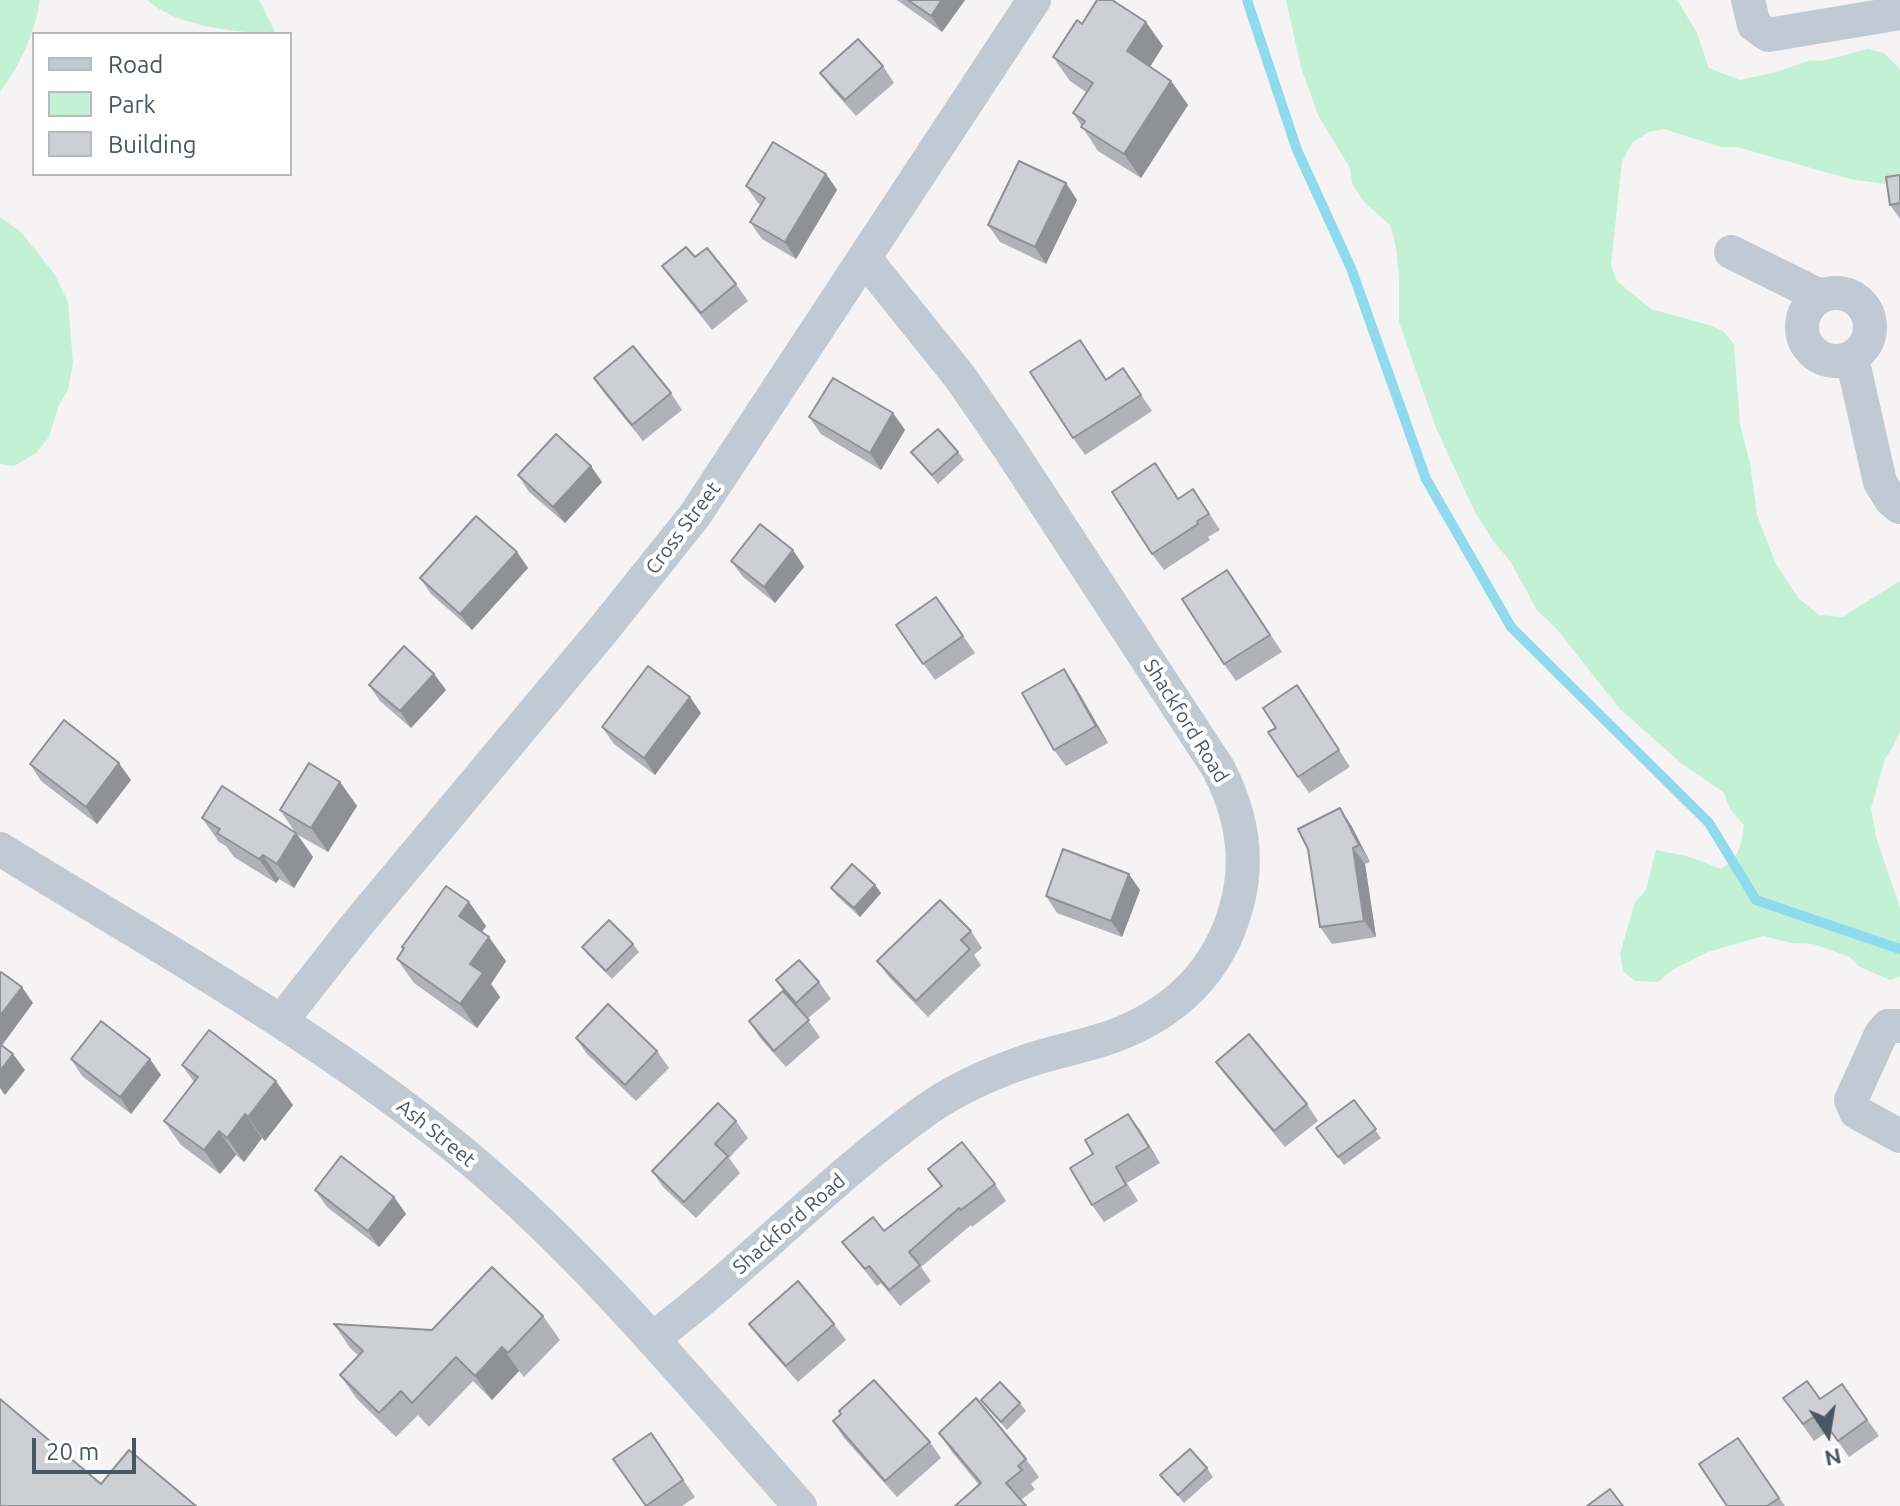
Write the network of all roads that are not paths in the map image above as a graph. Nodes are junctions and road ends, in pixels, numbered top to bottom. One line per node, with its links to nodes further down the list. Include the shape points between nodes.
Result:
1 (1034, 0): 6 (street, Cross Street)
2 (1748, 0): 4 (street, via 1753,22 1763,34 1776,35)
3 (1900, 13): 4 (street)
4 (1816, 14)
5 (1731, 252): 7 (street)
6 (866, 260): 11 (street, Cross Street, via 695,515); 14 (street, Shackford Road, via 960,377 1218,768 1239,824 1239,896 1227,939 1188,991 1137,1026 992,1073 927,1110)
7 (1820, 296): 8 (street, via 1804,313 1808,347 1827,360); 8 (street, via 1842,292 1868,312 1871,334)
8 (1852, 358): 9 (street, via 1880,482)
9 (1900, 507)
10 (0, 849): 11 (street, Ash Street)
11 (282, 1020): 14 (street, Ash Street, via 471,1160 560,1241)
12 (1900, 1026): 13 (street, via 1888,1026 1881,1034 1851,1100 1856,1112)
13 (1900, 1136)
14 (652, 1339): 15 (street, Ash Street)
15 (800, 1506)

